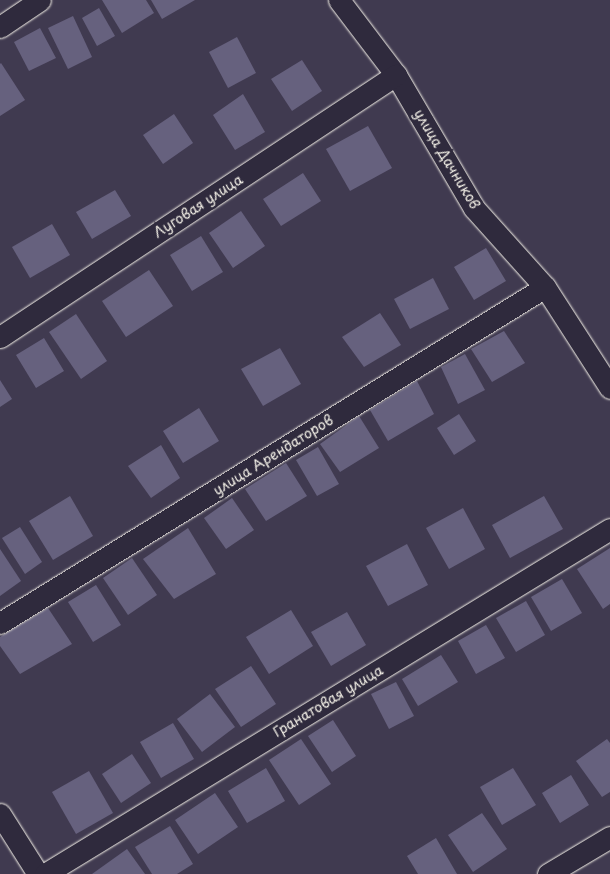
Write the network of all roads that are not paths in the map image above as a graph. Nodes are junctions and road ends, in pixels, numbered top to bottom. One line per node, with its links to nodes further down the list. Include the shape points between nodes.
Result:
1 (40, 0): 3 (street)
2 (339, 0): 4 (street, улица Дачников)
3 (0, 27)
4 (396, 75): 5 (street, улица Дачников, via 474,208); 6 (street, Луговая улица)
5 (545, 287): 7 (street, улица Дачников); 9 (street, улица Арендаторов)
6 (0, 336)
7 (610, 388)
8 (610, 528): 13 (street, Гранатовая улица)
9 (0, 623)
10 (2, 820): 12 (street)
11 (610, 837): 14 (street)
12 (38, 874)
13 (45, 874)
14 (548, 874)

